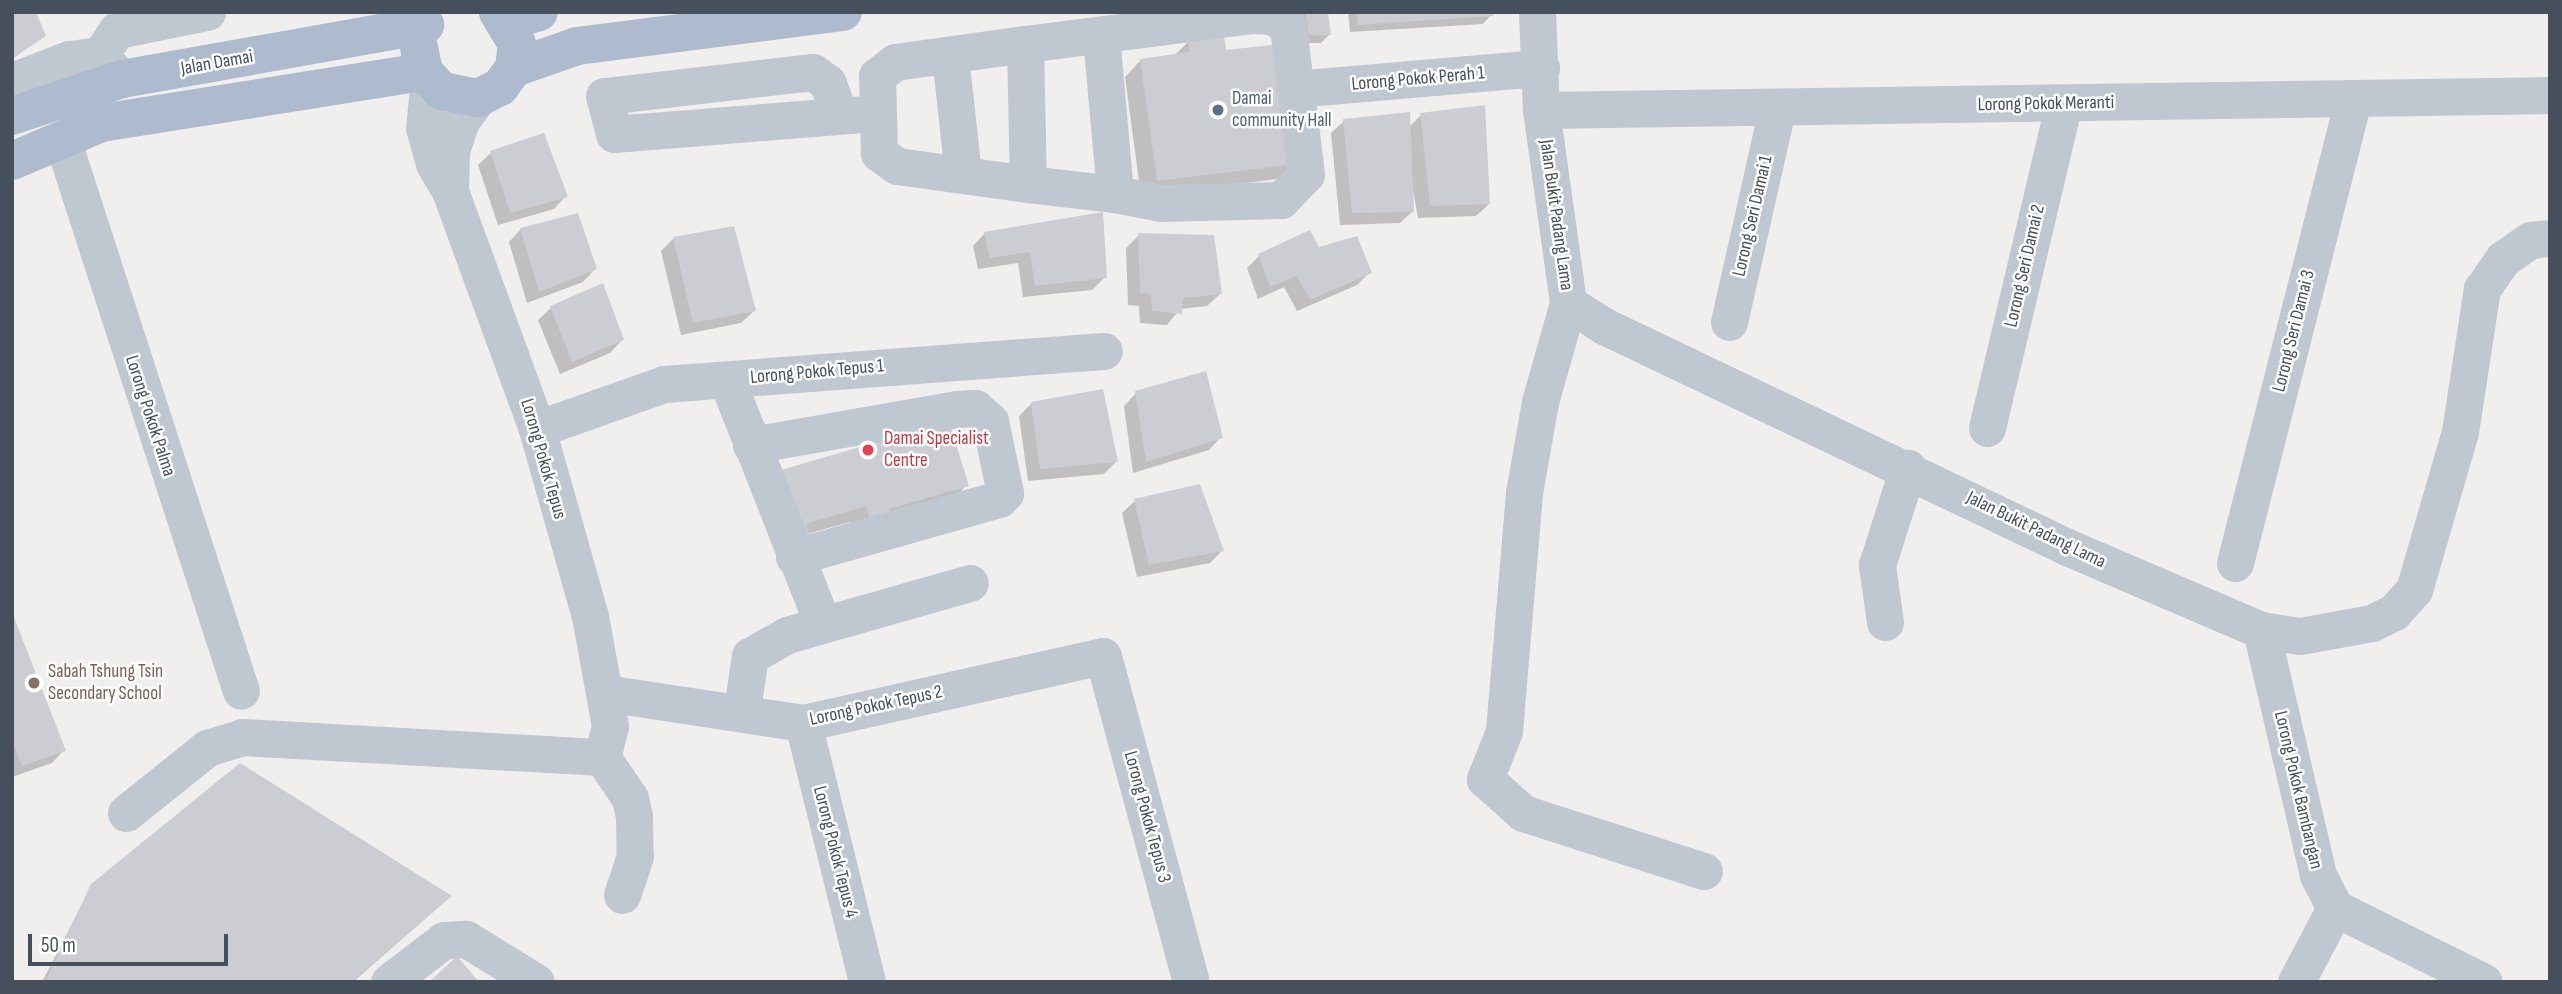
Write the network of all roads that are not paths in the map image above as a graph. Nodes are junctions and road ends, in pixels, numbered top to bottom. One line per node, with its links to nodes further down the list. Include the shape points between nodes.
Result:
1 (207, 12): 9 (street, via 117,30)
2 (844, 12): 10 (main road, via 577,46)
3 (1537, 12): 11 (street, Jalan Bukit Padang Lama)
4 (432, 15): 9 (main road, Jalan Damai); 12 (main road, via 418,48)
5 (515, 15): 10 (main road)
6 (1101, 36): 7 (street); 14 (street, via 1273,16 1287,27); 29 (street)
7 (1025, 44): 8 (street); 27 (street)
8 (950, 55): 22 (street, via 895,62 877,76); 26 (street)
9 (111, 67): 13 (street, via 69,59); 23 (main road, Jalan Damai)
10 (514, 68): 16 (main road, via 500,87)
11 (1541, 68): 14 (street, Lorong Pokok Perah 1); 20 (street, Jalan Bukit Padang Lama)
12 (426, 75): 16 (main road, via 459,98); 24 (main road, via 101,123); 28 (street, Lorong Pokok Tepus, via 424,128)
13 (12, 81)
14 (1294, 89): 29 (street, via 1306,174 1281,200 1161,203)
15 (2550, 95): 17 (street, Lorong Pokok Meranti)
16 (478, 98): 28 (street, Lorong Pokok Tepus, via 461,121 451,151)
17 (2353, 100): 18 (street, Lorong Pokok Meranti); 40 (street, Lorong Seri Damai 3)
18 (2064, 103): 19 (street, Lorong Pokok Meranti); 35 (street, Lorong Seri Damai 2)
19 (1777, 109): 20 (street, Lorong Pokok Meranti); 32 (street, Lorong Seri Damai 1)
20 (1541, 110): 31 (street, Jalan Bukit Padang Lama)
21 (838, 111): 21 (street, via 614,134 604,96 813,72 828,83); 22 (street)
22 (877, 113): 26 (street, via 879,153 897,166)
23 (12, 116)
24 (62, 139): 25 (main road); 46 (street, Lorong Pokok Palma)
25 (12, 161)
26 (963, 175): 27 (street)
27 (1028, 184): 29 (street)
28 (450, 191): 36 (street, Lorong Pokok Tepus)
29 (1115, 194)
30 (2550, 238): 44 (street, Jalan Bukit Padang Lama, via 2530,240 2503,259 2482,289 2460,432 2414,590 2394,612 2372,623 2300,636)
31 (1568, 303): 38 (street, Jalan Bukit Padang Lama, via 1604,326); 52 (street, via 1539,402 1524,493 1504,731 1485,779 1523,813)
32 (1729, 323)
33 (1104, 351): 34 (street, Lorong Pokok Tepus 1)
34 (727, 380): 36 (street, Lorong Pokok Tepus 1, via 664,384); 37 (street)
35 (1987, 428)
36 (537, 429): 47 (street, Lorong Pokok Tepus)
37 (751, 445): 39 (street); 39 (street, via 957,409 975,408 990,421 1005,493 999,499)
38 (1908, 468): 42 (street, via 1877,565); 44 (street, Jalan Bukit Padang Lama, via 2067,547)
39 (794, 557): 43 (street)
40 (2235, 563)
41 (970, 583): 43 (street)
42 (1885, 622)
43 (823, 625): 48 (street, via 787,635 751,656)
44 (2260, 630): 54 (street, Lorong Pokok Bambangan, via 2318,875)
45 (1103, 656): 49 (street, Lorong Pokok Tepus 2); 55 (street, Lorong Pokok Tepus 3)
46 (241, 691)
47 (605, 693): 48 (street, Lorong Pokok Tepus 2); 50 (street, Lorong Pokok Tepus, via 610,726)
48 (742, 709): 49 (street, Lorong Pokok Tepus 2)
49 (803, 723): 58 (street, Lorong Pokok Tepus 4)
50 (602, 757): 51 (street, via 242,737 207,748); 53 (street, via 630,798 634,817 635,856)
51 (126, 813)
52 (1704, 871)
53 (622, 895)
54 (2335, 908): 59 (street); 60 (street)
55 (1191, 978)
56 (389, 982): 57 (street, via 444,940 466,939)
57 (536, 982)
58 (867, 982)
59 (2296, 982)
60 (2484, 982)

